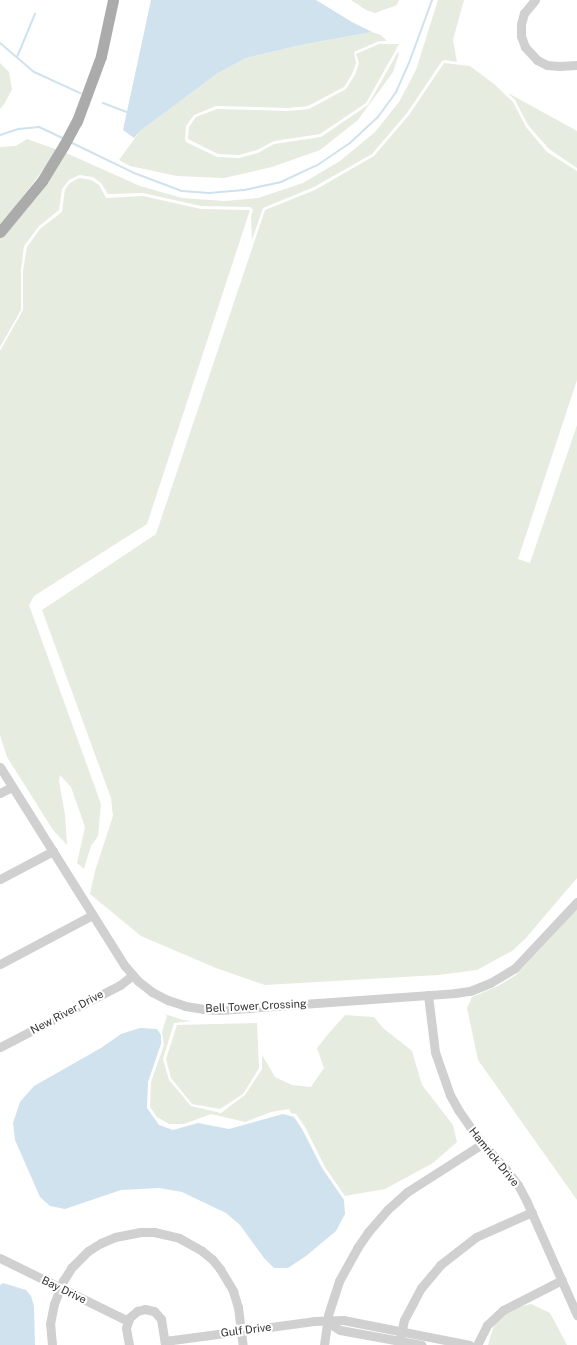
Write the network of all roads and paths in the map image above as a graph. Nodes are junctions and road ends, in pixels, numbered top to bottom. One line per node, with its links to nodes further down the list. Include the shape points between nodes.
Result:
1 (113, 0): 4 (main road, via 97,69 71,133 34,192)
2 (535, 0): 3 (street, via 527,8 522,19 521,36 525,47 536,60 547,65)
3 (577, 65)
4 (0, 232)
5 (0, 767): 6 (street, Bell Tower Crossing)
6 (12, 787): 7 (street); 8 (street, Bell Tower Crossing)
7 (0, 793)
8 (52, 851): 9 (street); 11 (street, Bell Tower Crossing)
9 (0, 879)
10 (577, 902): 14 (street, Bell Tower Crossing, via 542,941 515,968 503,976 470,991)
11 (92, 915): 12 (street); 13 (street, Bell Tower Crossing, via 116,954)
12 (0, 964)
13 (133, 975): 14 (street, Bell Tower Crossing, via 164,998 202,1009 220,1010); 15 (street, New River Drive, via 120,985)
14 (428, 995): 16 (street, Hamrick Drive, via 433,1046 443,1078 459,1111)
15 (0, 1047)
16 (482, 1144): 17 (street, Hamrick Drive, via 512,1176); 23 (street, via 422,1181 380,1217 347,1264 337,1286)
17 (532, 1212): 19 (street, Hamrick Drive); 25 (street, via 476,1237 451,1255 421,1288 404,1320)
18 (0, 1258): 20 (street, Bay Drive)
19 (562, 1280): 21 (street, Hamrick Drive); 33 (street, via 502,1310 487,1325)
20 (60, 1288): 22 (street, Bay Drive); 24 (street, via 76,1262 101,1243 141,1232 166,1235 191,1244 220,1269 236,1299); 27 (street, via 52,1313)
21 (577, 1315)
22 (128, 1321): 26 (street, via 132,1314 140,1310 154,1311 161,1319); 28 (street, via 126,1328)
23 (327, 1322): 24 (street, Gulf Drive); 25 (street, Gulf Drive, via 343,1320); 30 (street)
24 (241, 1331): 26 (street, Gulf Drive); 29 (street)
25 (400, 1339): 31 (street, Gulf Drive); 32 (street, Gulf Drive)
26 (165, 1343)
27 (52, 1345)
28 (129, 1345)
29 (243, 1345)
30 (324, 1345)
31 (422, 1345)
32 (470, 1345)
33 (477, 1345)

